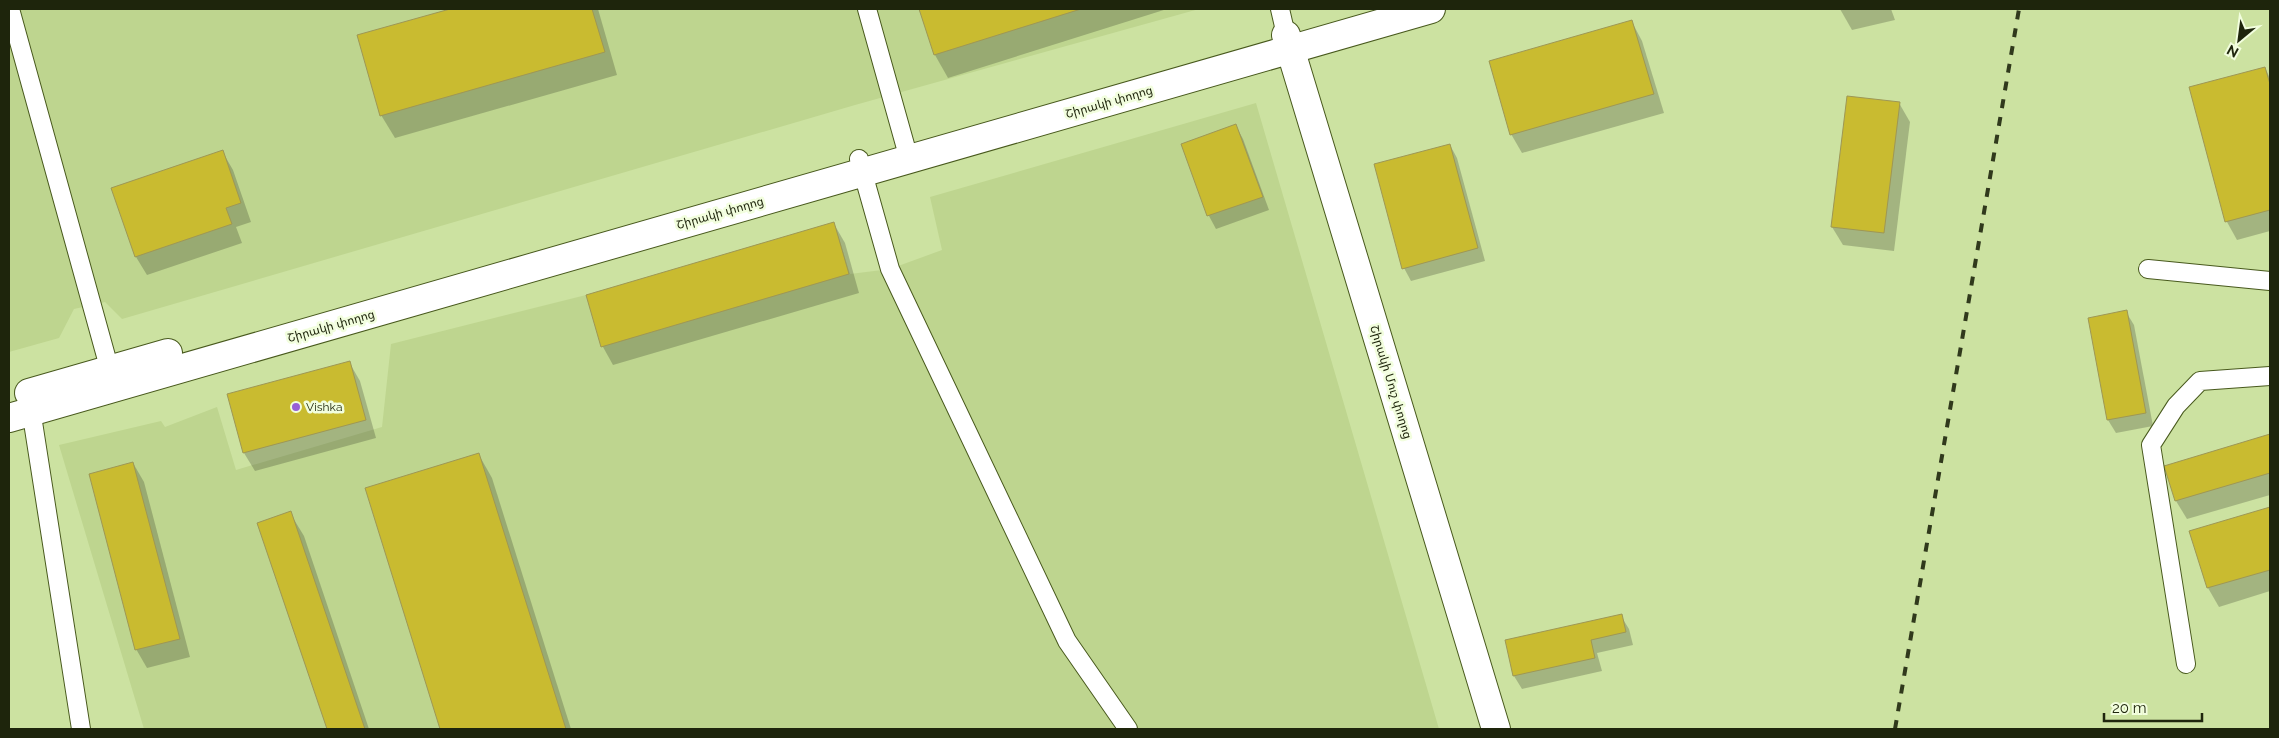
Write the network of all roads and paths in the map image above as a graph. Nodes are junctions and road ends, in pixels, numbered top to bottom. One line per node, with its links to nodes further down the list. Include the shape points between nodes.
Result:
1 (10, 9): 12 (lane)
2 (867, 9): 7 (lane)
3 (1280, 9): 6 (lane)
4 (1378, 9): 6 (main road, Շիրակի փողոց)
5 (1431, 9): 6 (main road, Շիրակի փողոց)
6 (1288, 42): 7 (main road, Շիրակի փողոց); 17 (main road, Շիրակի Մուշ փողոց)
7 (907, 152): 8 (main road, Շիրակի փողոց)
8 (861, 166): 12 (main road, Շիրակի փողոց); 16 (lane, via 890,269 1067,641)
9 (2148, 269): 10 (lane)
10 (2270, 281)
11 (2270, 376): 14 (lane, via 2200,381 2176,406 2151,445)
12 (112, 378): 13 (main road, Շիրակի փողոց)
13 (19, 405): 15 (lane)
14 (2186, 664)
15 (81, 729)
16 (1128, 729)
17 (1496, 729)

